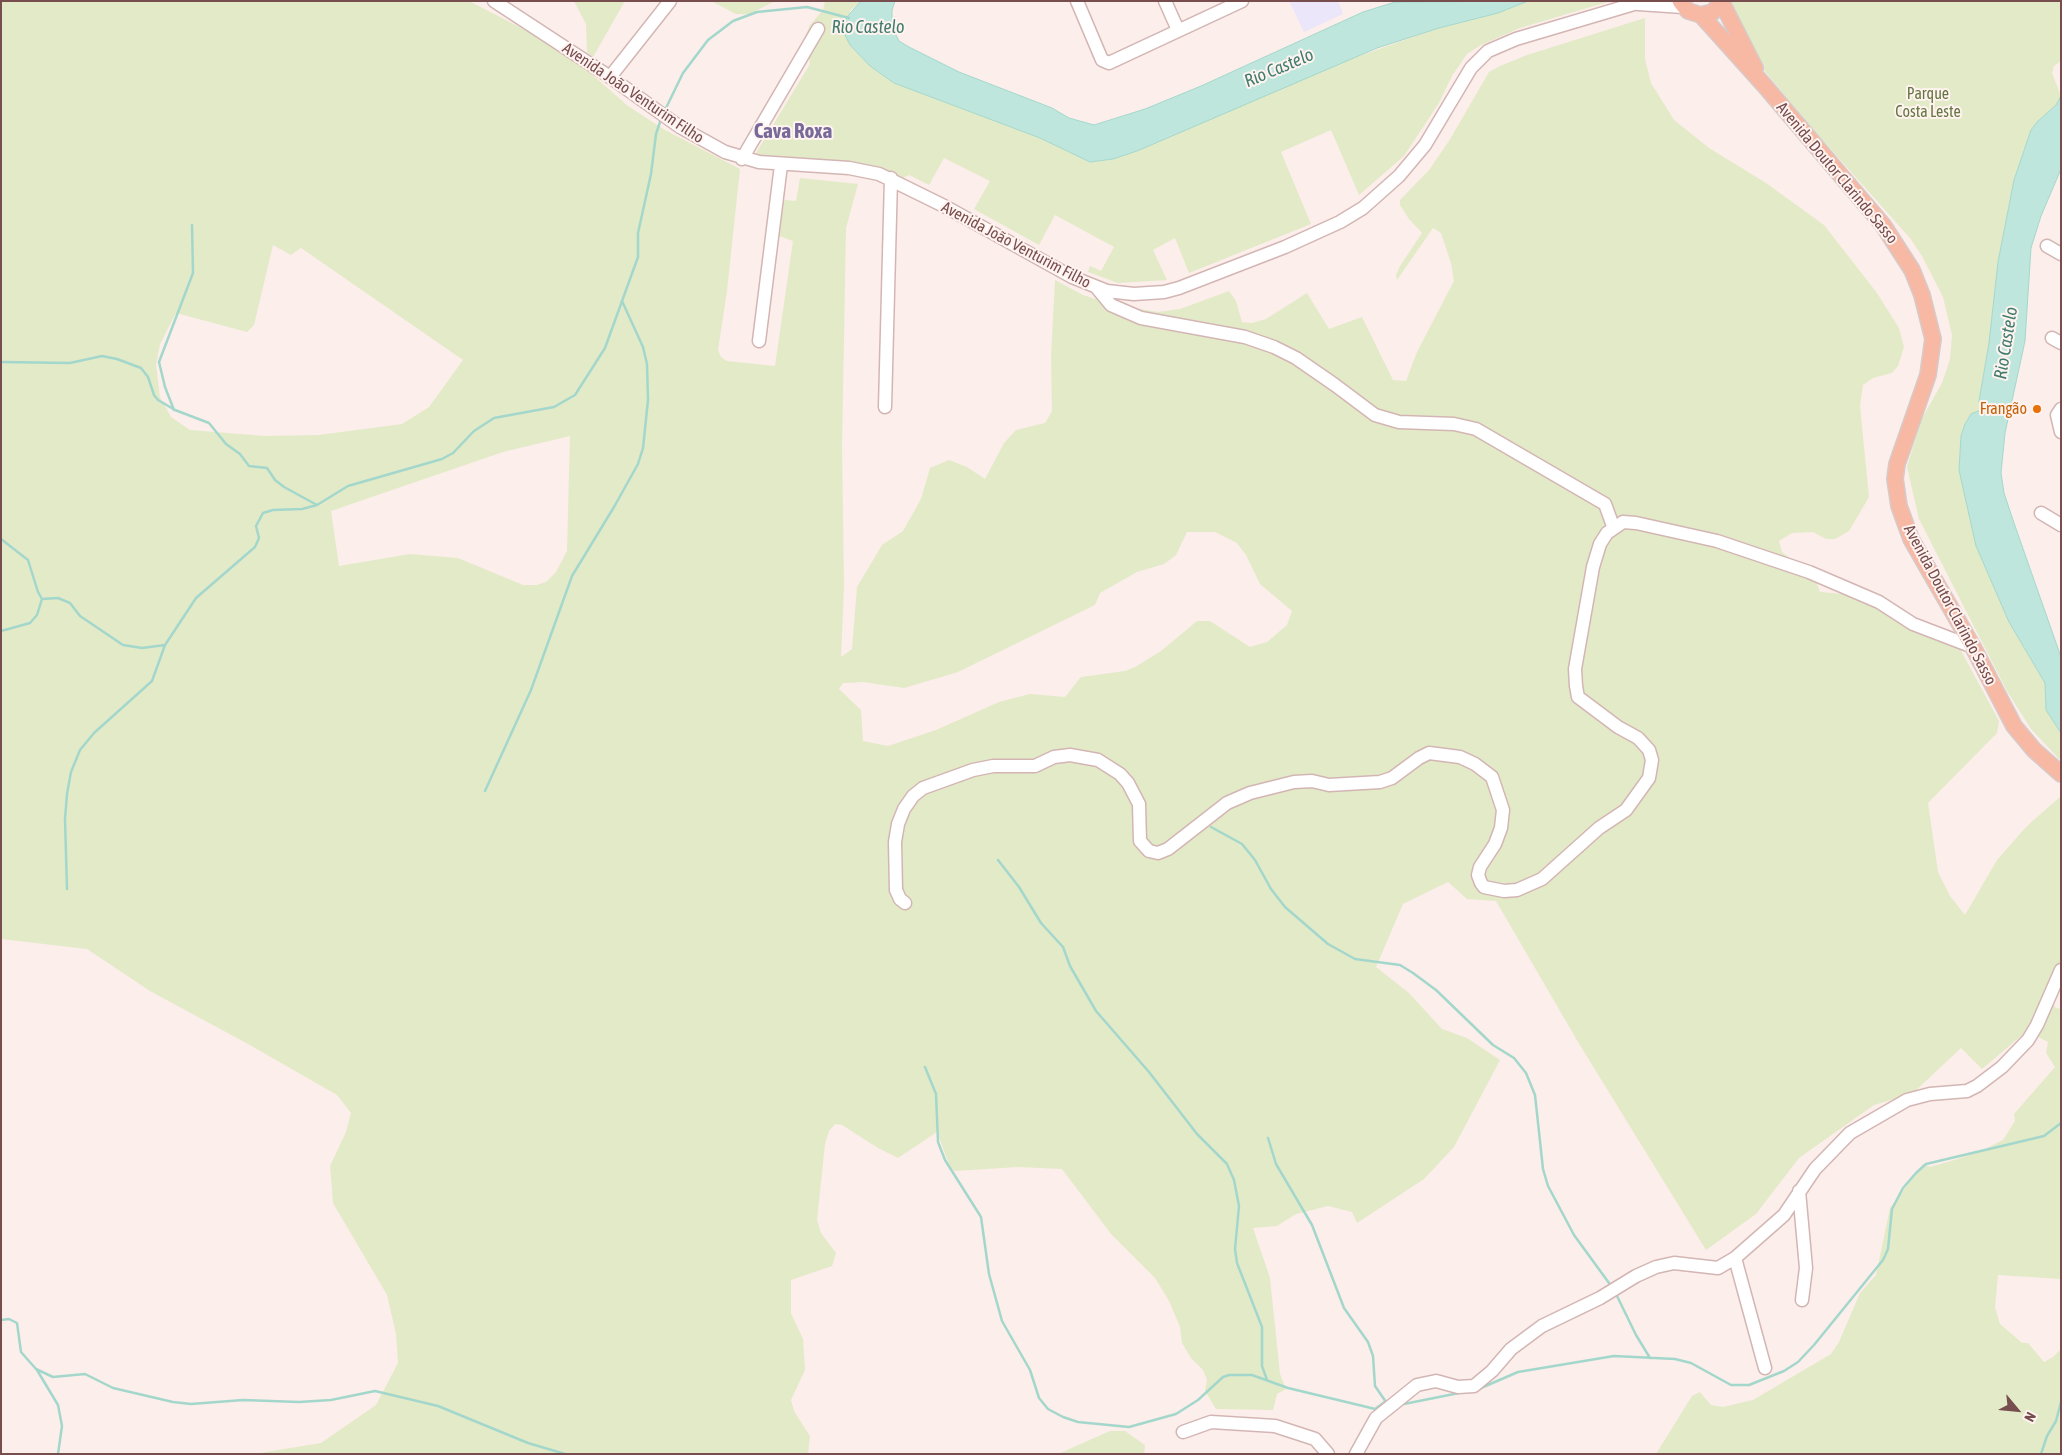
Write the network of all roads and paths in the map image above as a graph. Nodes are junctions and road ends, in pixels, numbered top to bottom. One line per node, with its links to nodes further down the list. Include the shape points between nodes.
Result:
1 (494, 1): 12 (street, Avenida João Venturim Filho)
2 (670, 1): 12 (street)
3 (1077, 1): 11 (street, via 1102,60 1109,63)
4 (1165, 1): 11 (street)
5 (1242, 1): 11 (street)
6 (1722, 2): 9 (main road, Avenida Doutor Clarindo Sasso, via 1713,12); 13 (main road, Avenida Doutor Clarindo Sasso)
7 (1641, 3): 8 (street, Avenida João Venturim Filho); 19 (street, Avenida João Venturim Filho, via 1516,39 1488,51 1471,68 1425,145 1399,176 1340,222 1285,247 1164,292 1134,294)
8 (1681, 4): 9 (main road, Avenida Doutor Clarindo Sasso, via 1688,11)
9 (1701, 15): 13 (main road, Avenida Doutor Clarindo Sasso)
10 (818, 29): 14 (street)
11 (1178, 30)
12 (610, 77): 14 (street, Avenida João Venturim Filho, via 695,136)
13 (1764, 85): 27 (main road, Avenida Doutor Clarindo Sasso, via 1883,224 1912,270 1922,295 1933,338 1928,375 1897,464 1895,478 1899,506 1911,540)
14 (742, 159): 15 (street, Avenida João Venturim Filho)
15 (781, 165): 16 (street, Avenida João Venturim Filho, via 849,168); 20 (street)
16 (891, 178): 19 (street, Avenida João Venturim Filho, via 1042,262); 21 (street)
17 (2047, 246): 18 (street)
18 (2061, 254)
19 (1096, 287): 26 (street, via 1112,305 1141,318 1236,336 1274,347 1336,385 1375,416 1399,422 1454,424 1476,429 1605,504)
20 (759, 341)
21 (885, 407)
22 (2061, 409): 23 (street, via 2057,415)
23 (2060, 430)
24 (2041, 513): 25 (street)
25 (2061, 525)
26 (1614, 526): 27 (street, via 1623,522 1636,523 1692,534 1758,553 1828,579 1879,602 1913,624); 29 (street, via 1600,544 1593,567 1575,669 1576,686 1578,697 1638,738 1649,750 1652,760 1649,778 1626,810 1599,828 1542,879 1517,890 1504,891 1484,887 1481,883 1480,867 1495,844 1503,810 1492,777 1460,757 1430,753 1392,778 1368,784 1294,782 1263,788 1228,803 1168,849 1158,852 1144,847 1140,841 1139,804 1120,774 1098,760 1070,755 1054,757 1035,766 992,766 973,770 923,788 913,796 898,824 894,842 896,890)
27 (1973, 648): 28 (main road, Avenida Doutor Clarindo Sasso, via 2014,726 2034,750)
28 (2061, 774)
29 (905, 903)
30 (2061, 970): 31 (street, via 2028,1040 2002,1067 1967,1091 1930,1094 1880,1114 1850,1133)
31 (1800, 1191): 32 (street, via 1784,1215); 33 (street, via 1806,1268)
32 (1735, 1258): 34 (street); 37 (street, via 1718,1268 1674,1263 1656,1266 1542,1326 1511,1349 1492,1372 1474,1386 1458,1387 1436,1381 1417,1385 1376,1418)
33 (1802, 1300)
34 (1765, 1368)
35 (1183, 1432): 36 (street, via 1210,1422 1275,1426 1315,1439)
36 (1328, 1454)
37 (1356, 1454)

